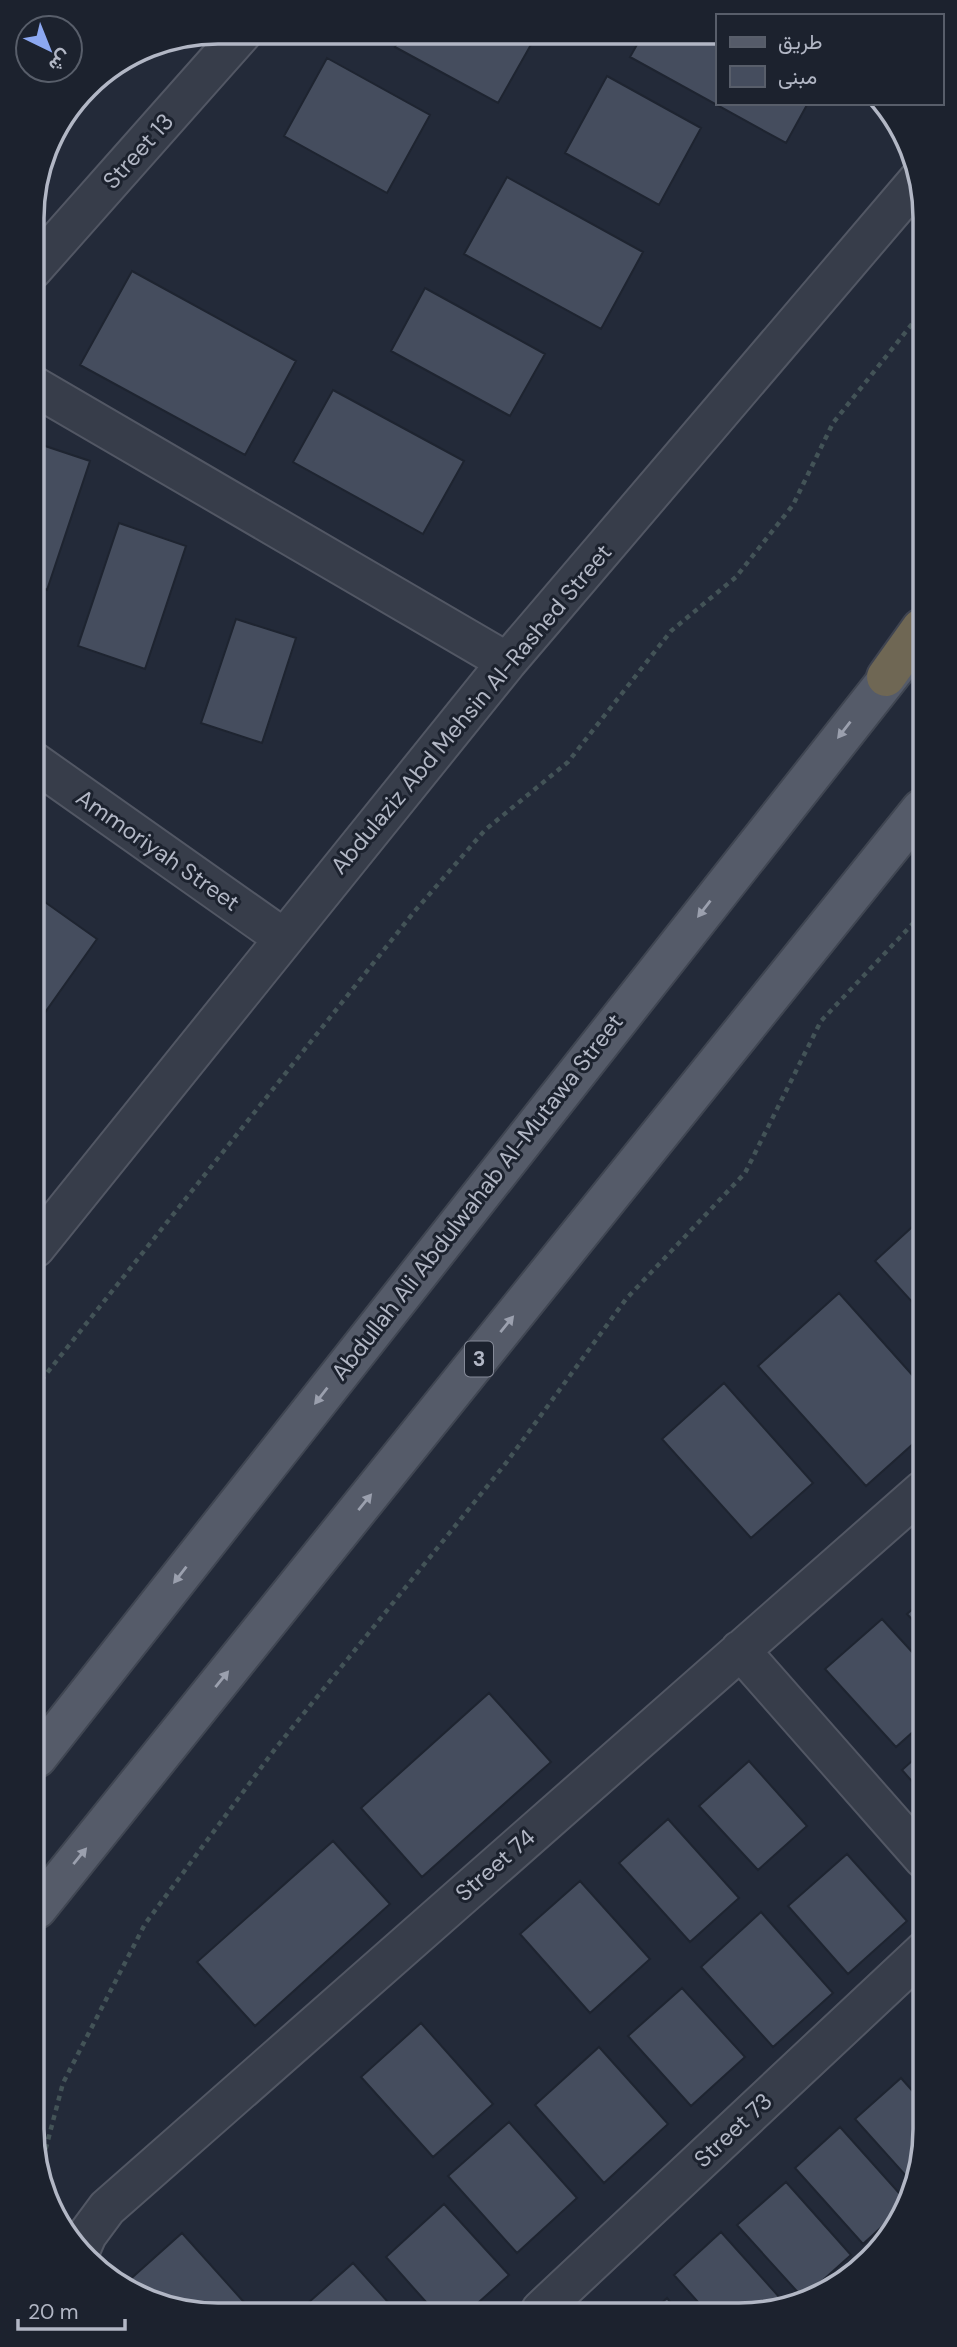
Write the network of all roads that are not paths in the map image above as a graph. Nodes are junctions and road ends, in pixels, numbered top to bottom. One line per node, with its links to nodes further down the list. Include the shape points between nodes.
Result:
1 (232, 44): 3 (street, Street 13)
2 (911, 189): 7 (street, Abdulaziz Abd Mehsin Al-Rashed Street)
3 (44, 256)
4 (44, 392): 7 (street)
5 (913, 640): 8 (highway)
6 (913, 647): 8 (main road, Abdullah Ali Abdulwahab Al-Mutawa Street)
7 (507, 662): 11 (street, Abdulaziz Abd Mehsin Al-Rashed Street)
8 (887, 677): 15 (main road, Abdullah Ali Abdulwahab Al-Mutawa Street, one-way to 15)
9 (44, 769): 11 (street, Ammoriyah Street)
10 (913, 819): 17 (main road, 3, one-way to 10)
11 (282, 937): 12 (street, Abdulaziz Abd Mehsin Al-Rashed Street)
12 (44, 1237)
13 (913, 1499): 14 (street, Street 74)
14 (740, 1650): 16 (street); 19 (street, Street 74, via 107,2208)
15 (44, 1749)
16 (913, 1847)
17 (44, 1900)
18 (913, 1961): 20 (street, Street 73)
19 (85, 2240)
20 (548, 2303)

